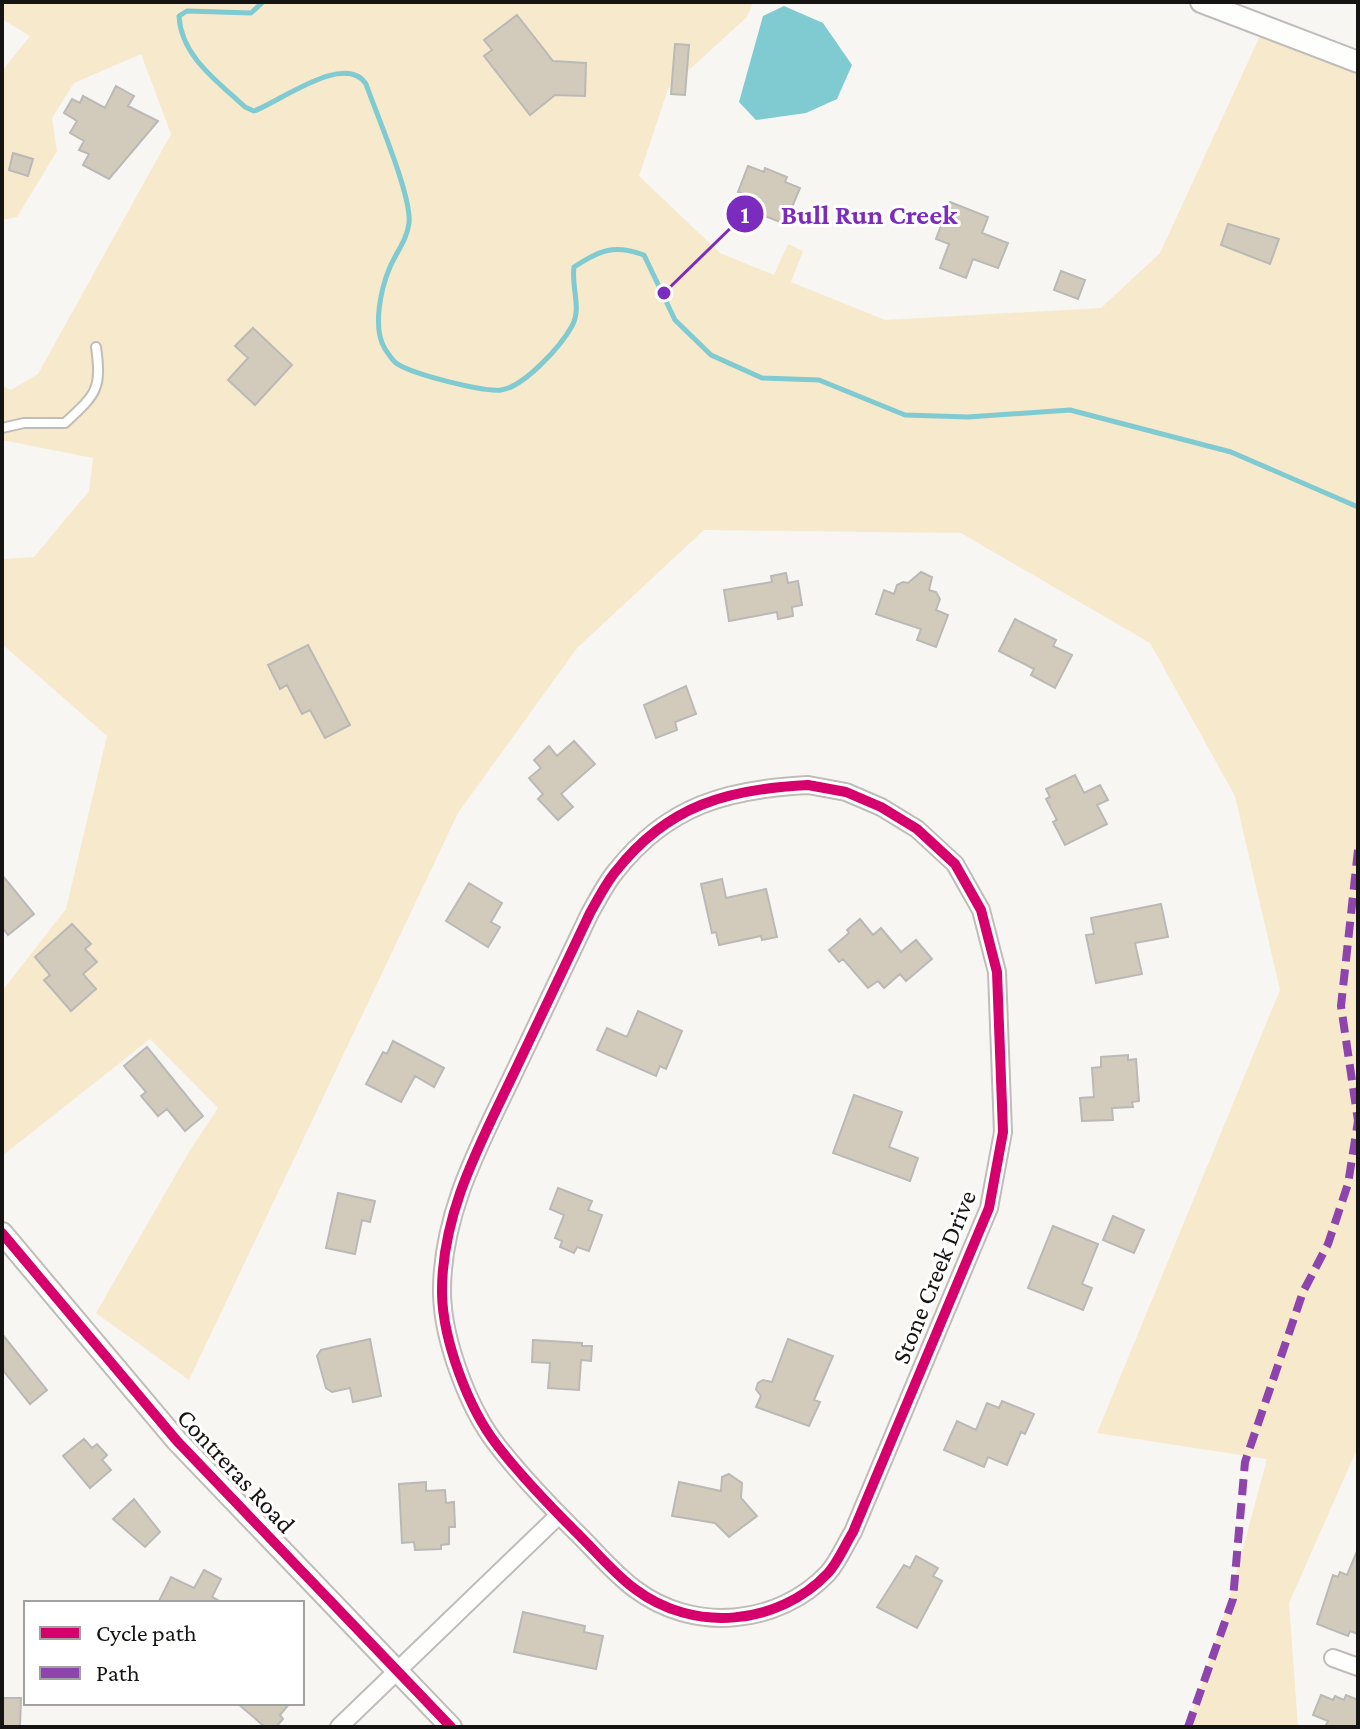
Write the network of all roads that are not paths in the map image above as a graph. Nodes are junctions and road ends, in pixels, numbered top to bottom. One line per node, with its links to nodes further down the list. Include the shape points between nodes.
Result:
1 (1201, 2): 2 (street)
2 (1358, 62)
3 (96, 347): 4 (lane, via 101,379 65,423)
4 (2, 428)
5 (2, 1233): 9 (street, Contreras Road, via 177,1441)
6 (559, 1515): 6 (street, Stone Creek Drive, via 635,1590 673,1610 720,1620 793,1602 829,1572 853,1532 989,1208 1003,1132 997,972 981,910 955,864 917,829 846,792 808,785 713,799 643,841 615,872 590,913 461,1187 445,1244 442,1295 448,1342 465,1389 495,1443); 9 (street)
7 (1333, 1658): 8 (street)
8 (1358, 1667)
9 (395, 1671): 10 (street); 11 (street, Contreras Road)
10 (339, 1727)
11 (451, 1727)

